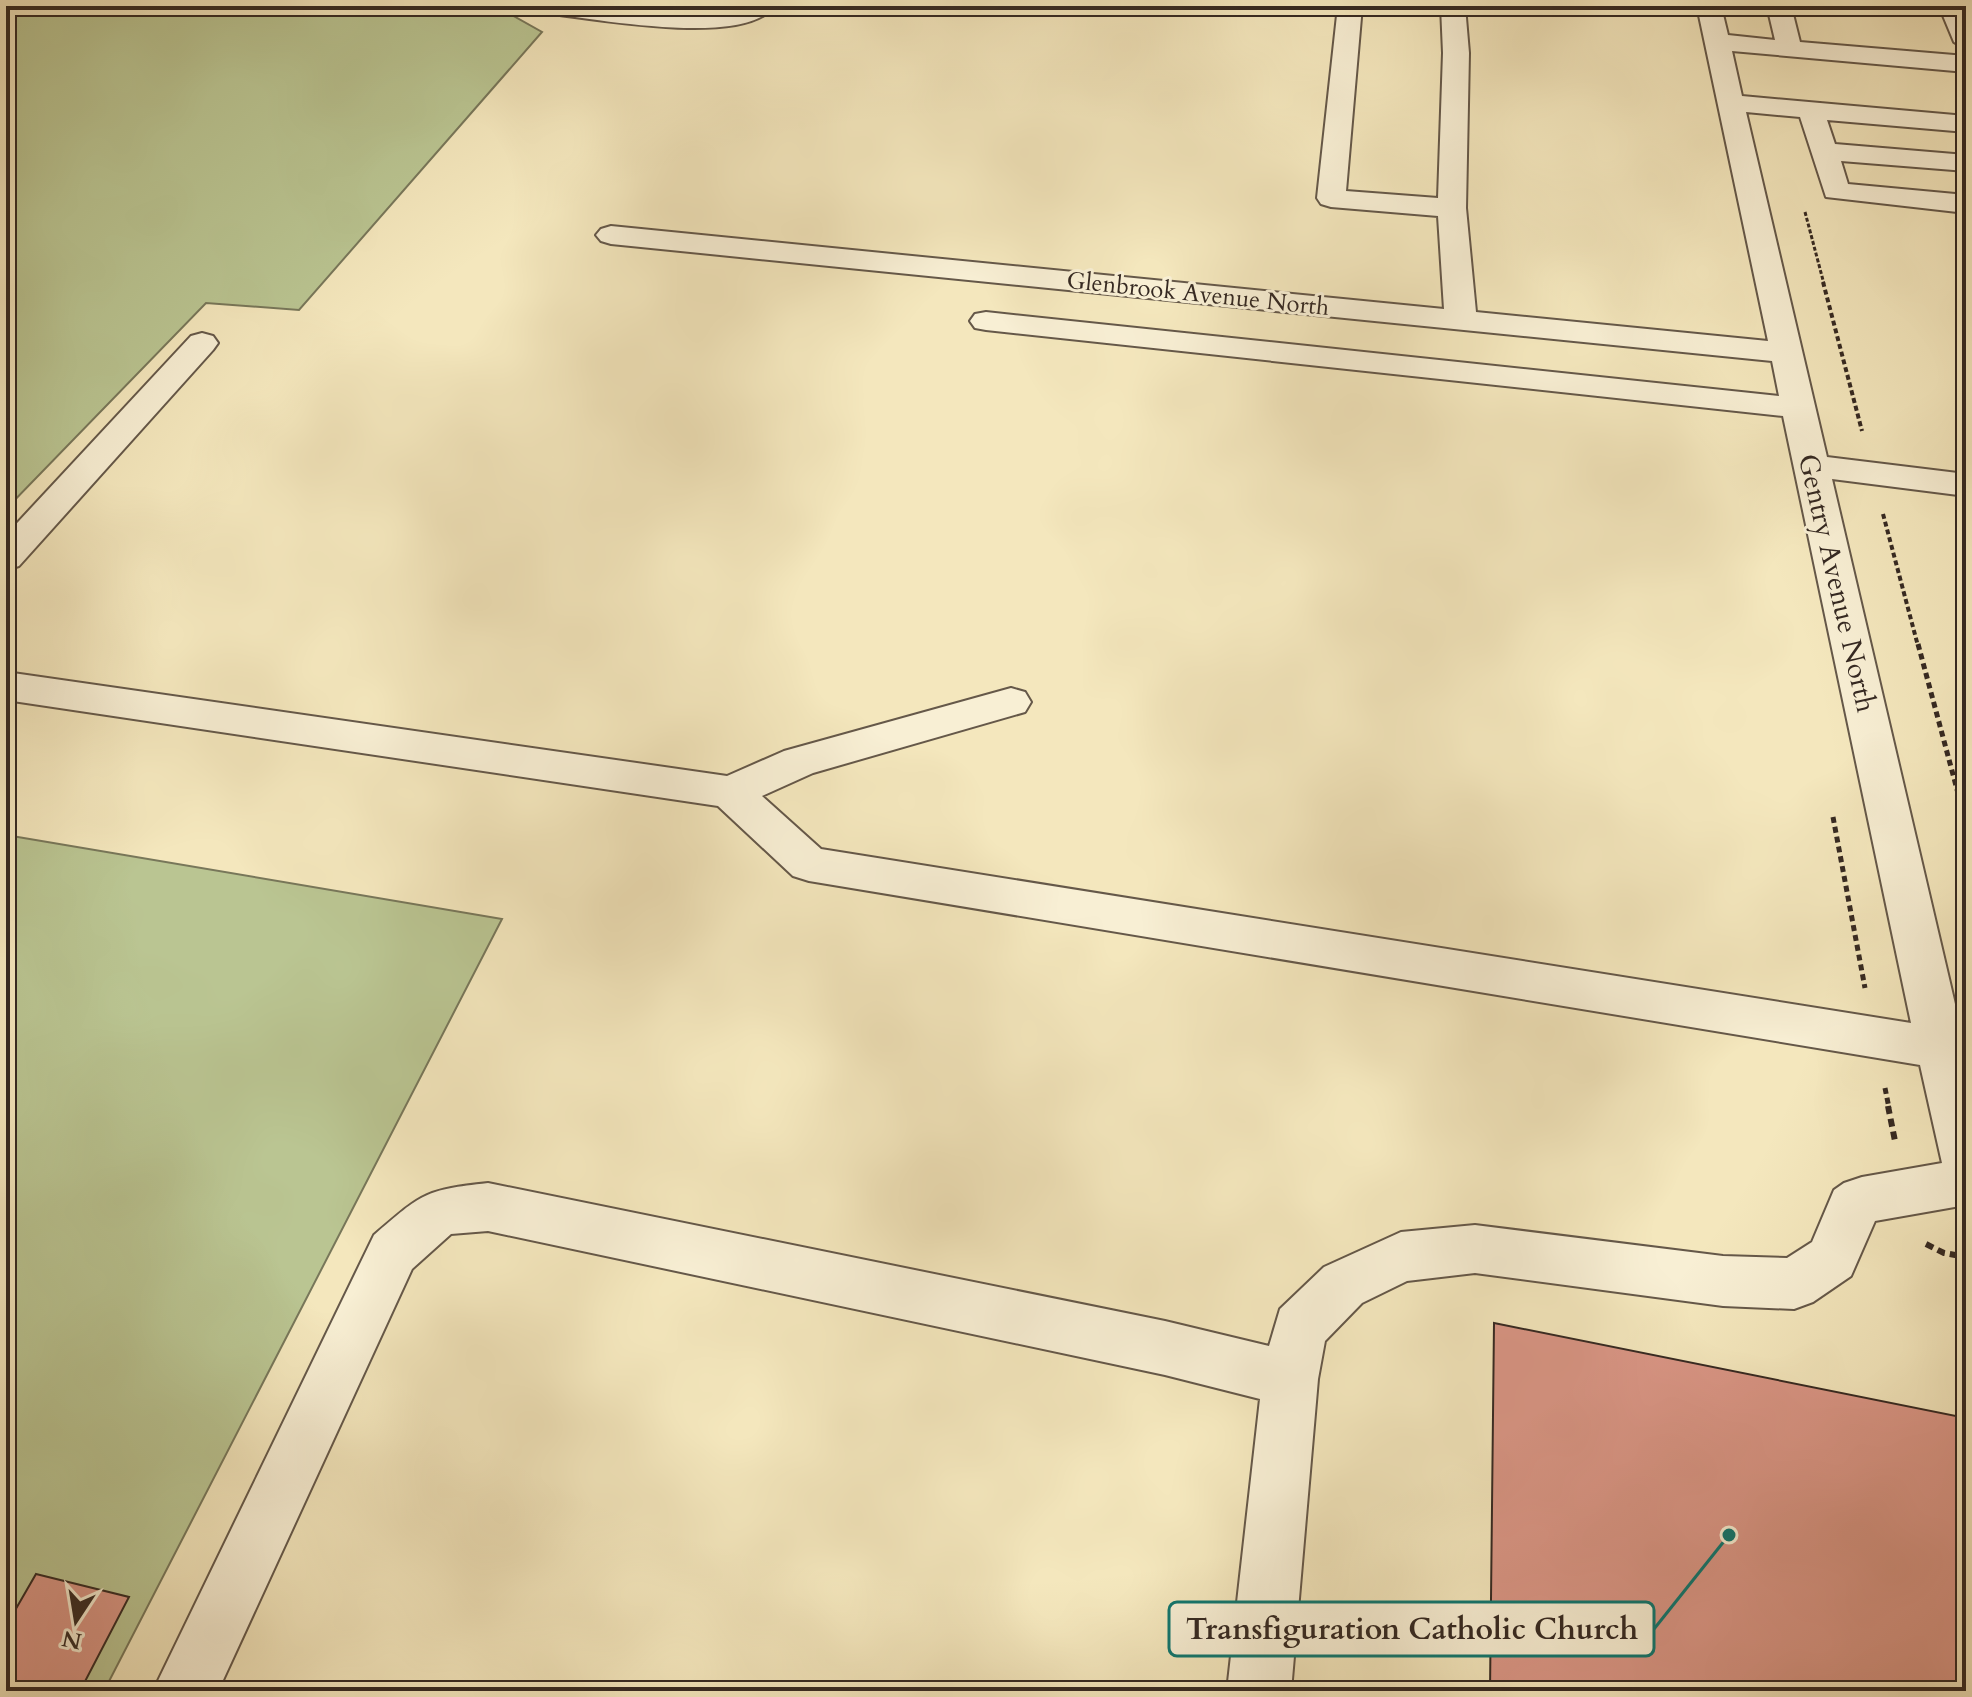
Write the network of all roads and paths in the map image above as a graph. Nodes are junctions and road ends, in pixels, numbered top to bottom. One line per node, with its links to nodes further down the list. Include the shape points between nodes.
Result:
1 (544, 6): 2 (street, via 703,23 745,16)
2 (762, 6)
3 (1350, 6): 18 (street, via 1331,198)
4 (1453, 6): 18 (street)
5 (1779, 6): 9 (street)
6 (1951, 6): 8 (street)
7 (1713, 24): 9 (street); 11 (street, Gentry Avenue North)
8 (1966, 42)
9 (1789, 48): 10 (street)
10 (1966, 64)
11 (1730, 103): 12 (street); 23 (street, Gentry Avenue North)
12 (1811, 110): 13 (street); 14 (street)
13 (1966, 124)
14 (1825, 151): 15 (street); 17 (street, via 1836,191)
15 (1966, 163)
16 (1801, 198): 26 (path)
17 (1966, 204)
18 (1452, 208): 20 (street)
19 (611, 235): 20 (street, Glenbrook Avenue North)
20 (1461, 320): 23 (street, Glenbrook Avenue North)
21 (986, 321): 24 (street)
22 (202, 343): 28 (street)
23 (1786, 353): 24 (street, Gentry Avenue North)
24 (1799, 408): 25 (street, Gentry Avenue North)
25 (1811, 466): 26 (street); 33 (street, Gentry Avenue North)
26 (1872, 474): 27 (street); 32 (path)
27 (1966, 485)
28 (6, 558)
29 (6, 686): 31 (street)
30 (1011, 702): 31 (street, via 799,762)
31 (730, 792): 33 (street, via 809,864)
32 (1966, 823)
33 (1941, 1048): 34 (street, Gentry Avenue North)
34 (1966, 1160)
35 (1966, 1182): 36 (street, via 1862,1200 1853,1207 1832,1259 1794,1284 1723,1281 1475,1249 1401,1257 1343,1285 1300,1328)
36 (1290, 1379): 37 (street, via 1165,1348 488,1207 439,1212 393,1252); 38 (street)
37 (185, 1691)
38 (1259, 1691)

